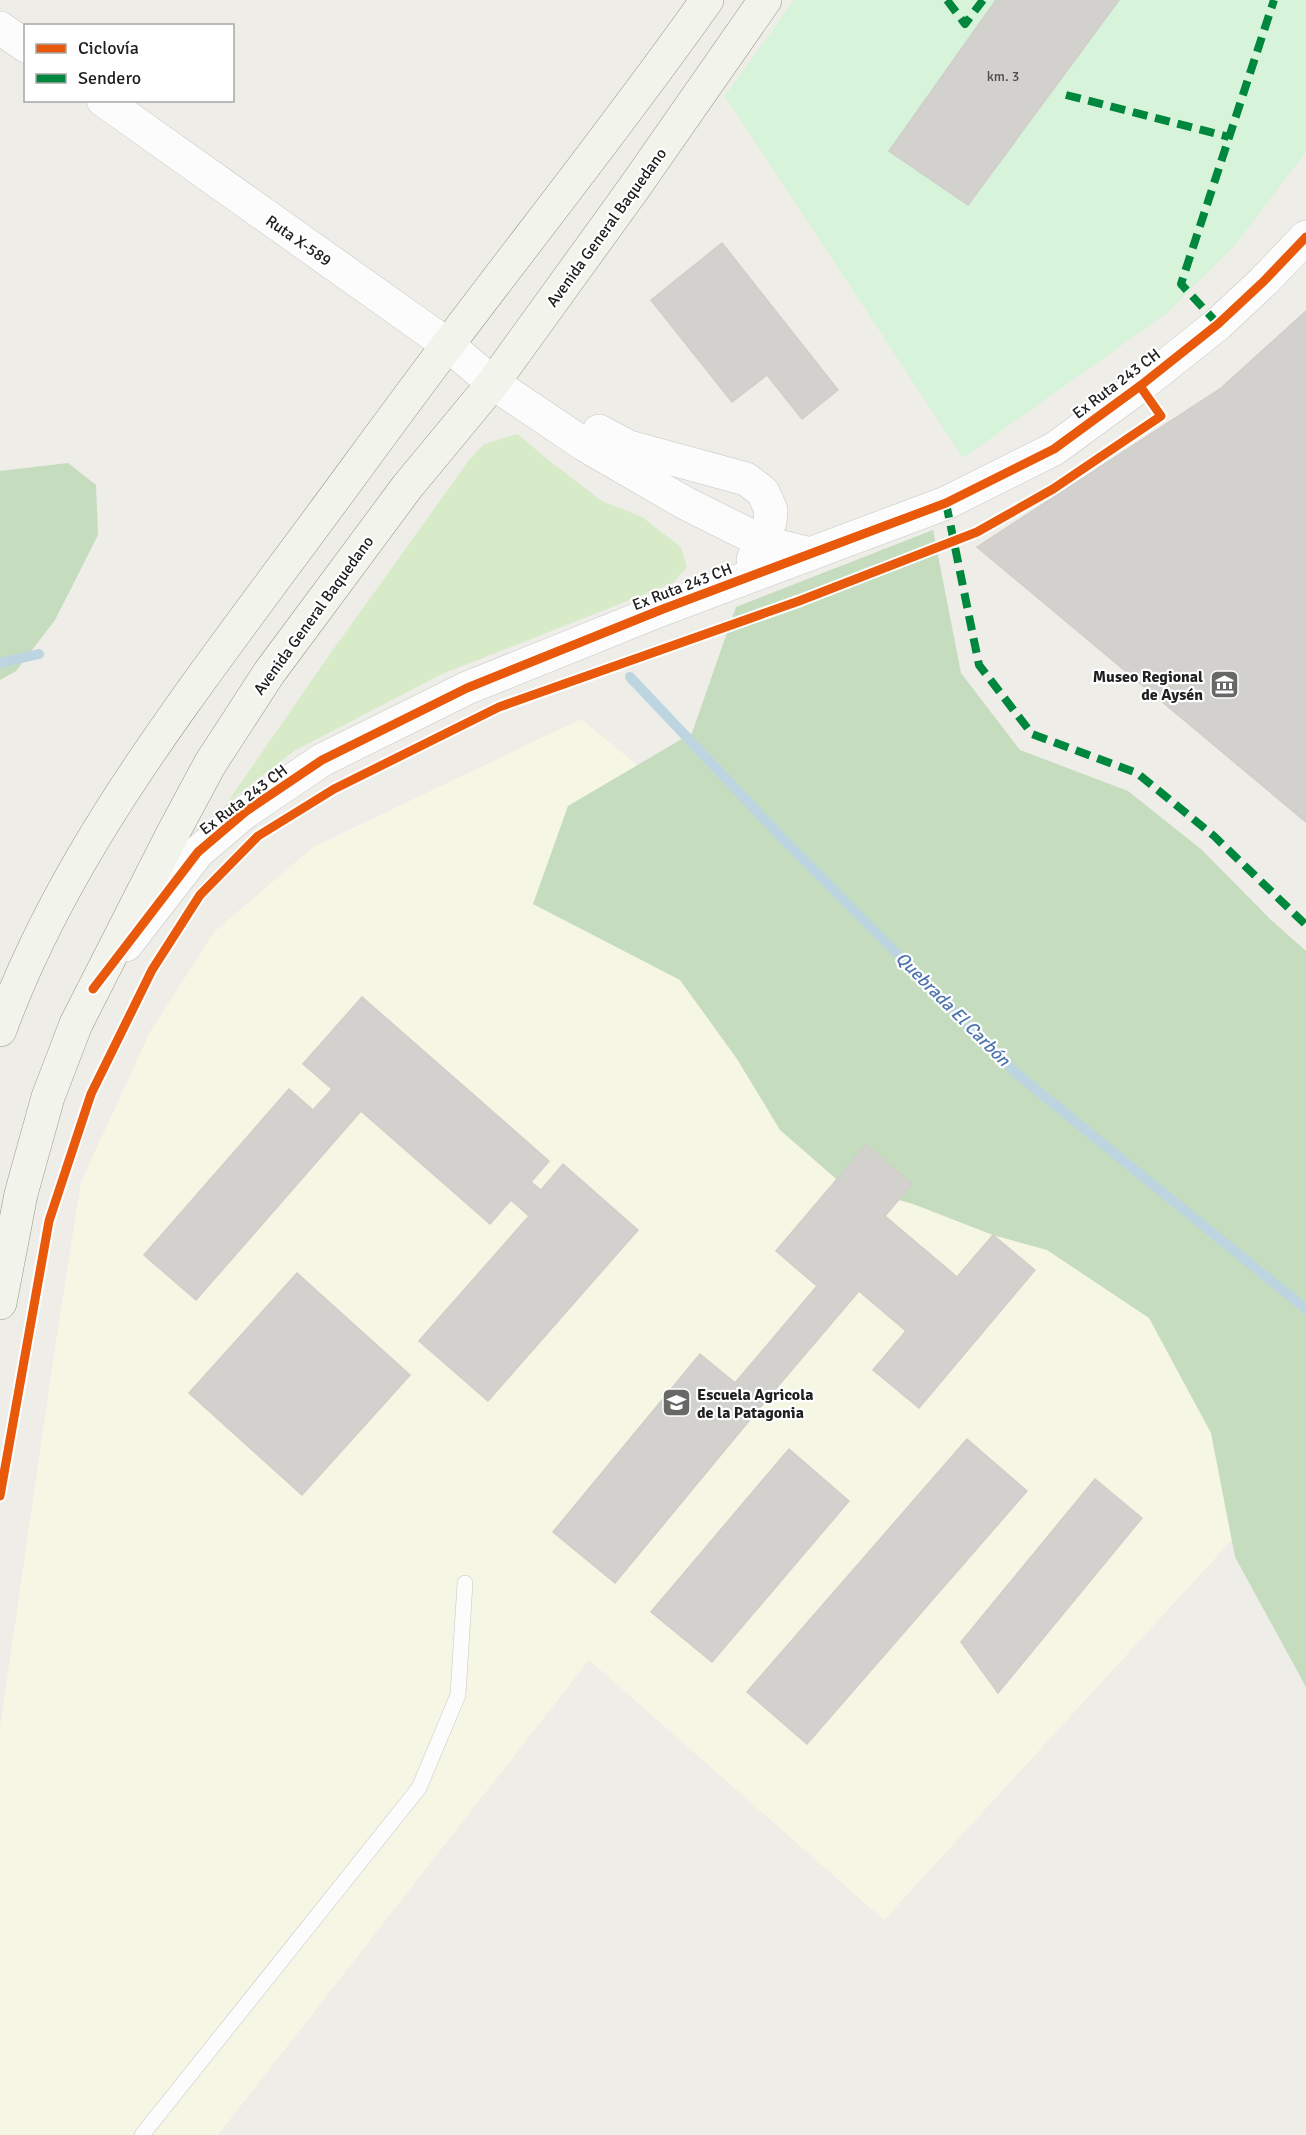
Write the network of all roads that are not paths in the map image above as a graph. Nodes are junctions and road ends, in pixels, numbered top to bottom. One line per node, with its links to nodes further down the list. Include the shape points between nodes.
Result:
1 (765, 0): 8 (main road, Avenida General Baquedano)
2 (697, 8): 7 (main road)
3 (0, 28): 4 (street)
4 (24, 45)
5 (106, 102): 7 (street, Ruta X-589)
6 (1306, 237): 10 (street, Ex Ruta 243 CH, via 1218,324 1054,448 946,503)
7 (448, 345): 8 (street, Ruta X-589); 13 (main road, via 176,712 122,794 68,883 16,984)
8 (494, 383): 9 (street, via 585,445); 9 (street, via 630,447 746,478 763,492 771,510); 12 (main road, Avenida General Baquedano, via 394,504 269,673 210,764)
9 (762, 542): 10 (street); 11 (street)
10 (810, 554): 11 (street, Ex Ruta 243 CH)
11 (743, 579): 12 (street, Ex Ruta 243 CH, via 467,688 322,760 245,813 198,852)
12 (93, 990): 14 (main road, Avenida General Baquedano, via 48,1097 21,1194)
13 (0, 1030)
14 (0, 1303)
15 (465, 1583): 16 (lane, via 458,1695 419,1788)
16 (142, 2135)

